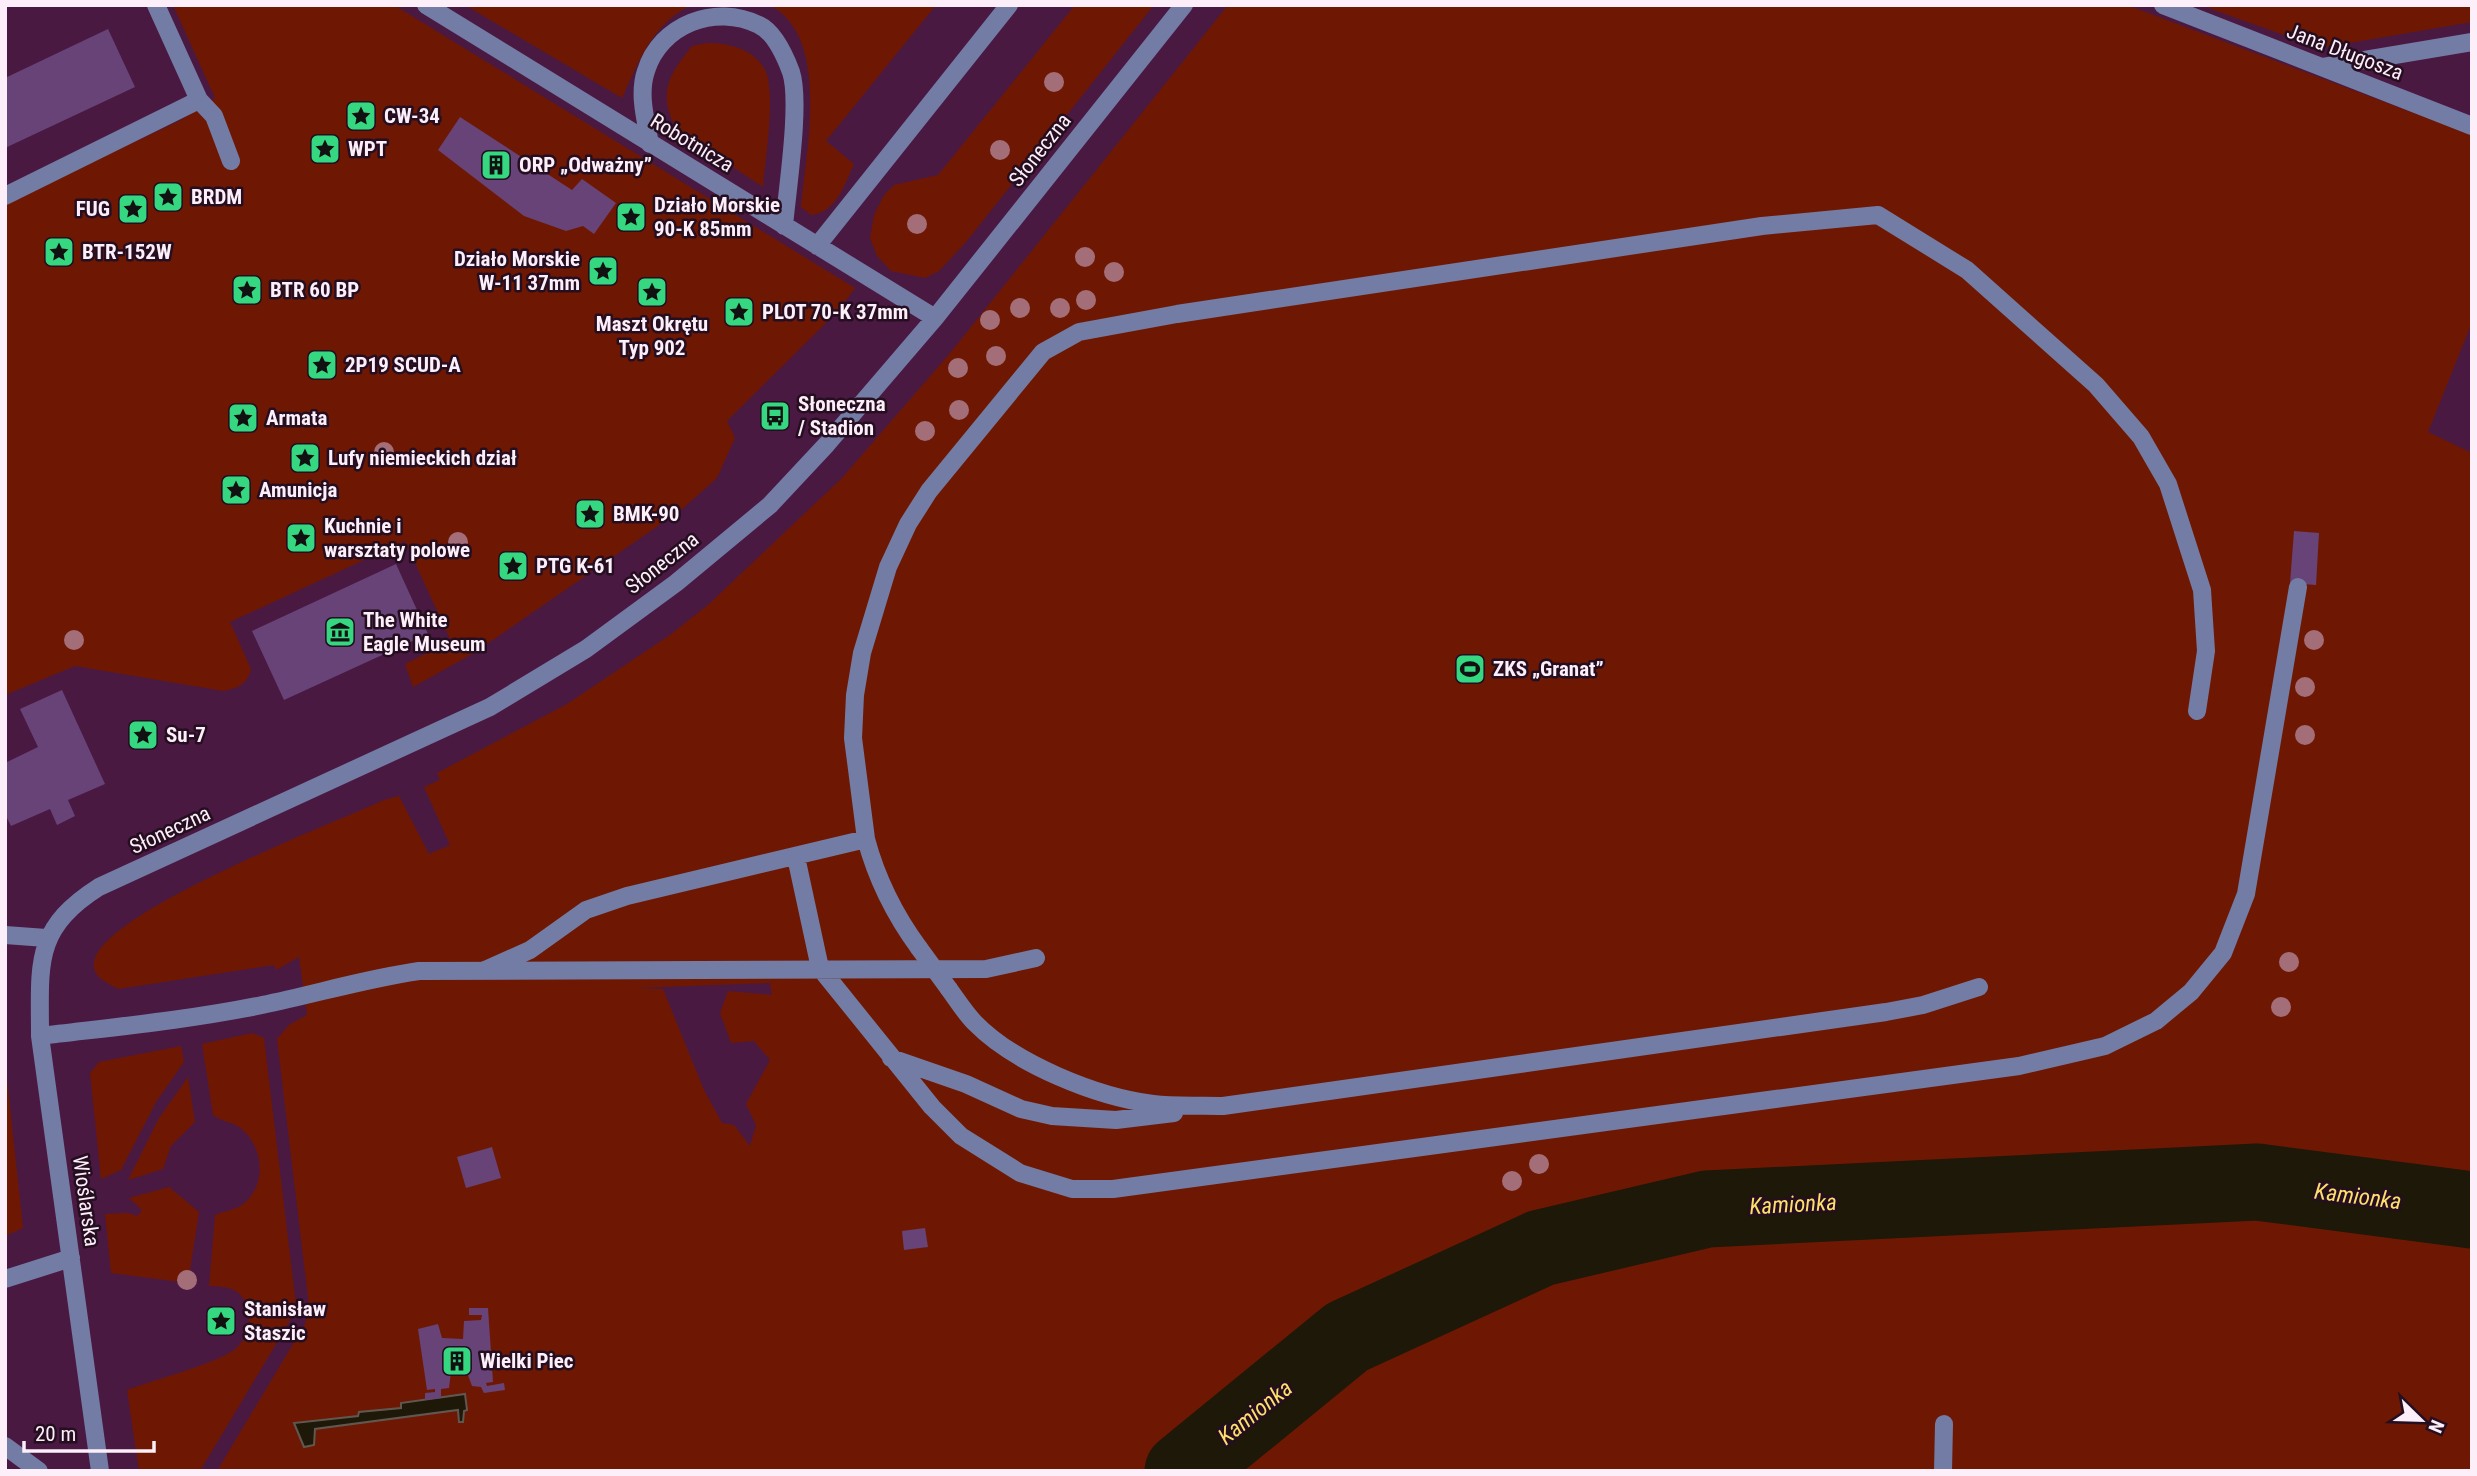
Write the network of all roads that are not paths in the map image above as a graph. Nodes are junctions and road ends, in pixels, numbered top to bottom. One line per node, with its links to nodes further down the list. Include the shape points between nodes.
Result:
1 (156, 5): 8 (street)
2 (426, 5): 10 (street, Robotnicza)
3 (1010, 5): 14 (street)
4 (1184, 5): 15 (street, Słoneczna)
5 (2163, 5): 7 (street, Jana Długosza)
6 (2472, 42): 7 (street)
7 (2323, 67): 9 (street, Jana Długosza)
8 (199, 100): 11 (street, via 214,116); 12 (street)
9 (2472, 126)
10 (650, 144): 13 (street, Robotnicza); 13 (street, via 642,101 645,72 656,48 675,28 701,19 721,17 759,25 772,35 791,73 794,100)
11 (231, 162)
12 (5, 196)
13 (784, 226): 14 (street, Robotnicza)
14 (817, 246): 15 (street, Robotnicza)
15 (935, 318): 21 (street, Słoneczna, via 770,505 586,649 490,707 99,887 75,902)
16 (2298, 587): 27 (street, via 2246,894 2236,926 2223,953 2191,992 2156,1021 2105,1046 2006,1068 1126,1187 1072,1189 1020,1173 961,1136)
17 (2197, 711): 18 (street, via 2206,651 2202,590 2168,484 2141,436 2096,384 1967,270 1878,215 1865,216 1762,226 1177,314 1079,332 1042,352 929,491 888,567 862,653 855,695 853,738)
18 (866, 839): 19 (street); 28 (street, bridge, via 881,884 919,948 975,1022 994,1039 1023,1059 1118,1096 1154,1104)
19 (796, 857): 23 (street); 24 (street, via 586,909 530,950)
20 (5, 934): 21 (street)
21 (46, 938): 26 (street, Wioślarska)
22 (1036, 958): 23 (street, via 986,969)
23 (820, 968): 24 (street); 27 (street)
24 (483, 971): 26 (street, via 419,971 184,1019)
25 (1979, 987): 28 (street, via 1886,1012)
26 (40, 1035): 29 (street, Wioślarska)
27 (890, 1057): 28 (street, via 1052,1116 1116,1120)
28 (1223, 1106)
29 (71, 1258): 30 (street); 34 (street, Wioślarska)
30 (5, 1279)
31 (1944, 1424): 35 (street)
32 (5, 1446): 33 (street)
33 (39, 1471)
34 (100, 1471)
35 (1943, 1471)

